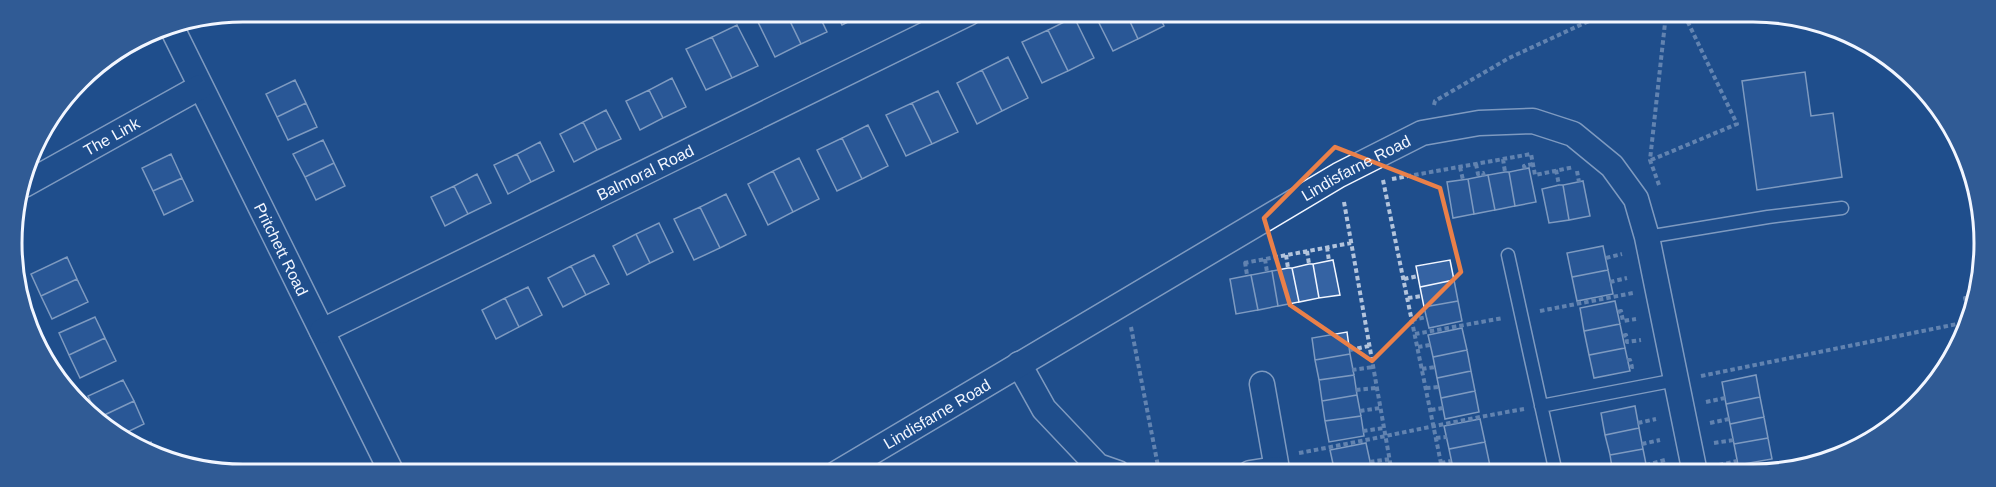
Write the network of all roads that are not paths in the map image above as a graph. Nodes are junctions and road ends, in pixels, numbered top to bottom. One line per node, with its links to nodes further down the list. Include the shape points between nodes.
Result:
1 (951, 22): 8 (street, Balmoral Road)
2 (174, 33): 3 (street, Pritchett Road)
3 (200, 87): 4 (street, The Link); 8 (street, Pritchett Road)
4 (31, 181)
5 (1842, 208): 6 (lane)
6 (1647, 237): 9 (street, Lindisfarne Road, via 1636,199 1612,166 1573,134 1533,121 1479,123 1422,132 1339,175); 10 (street, Lindisfarne Road)
7 (1508, 255): 12 (lane)
8 (322, 331): 13 (street, Pritchett Road)
9 (1019, 364): 14 (street, Lindisfarne Road); 15 (street, via 1044,408)
10 (1676, 380): 12 (lane); 18 (street, Lindisfarne Road)
11 (1262, 384): 16 (street)
12 (1541, 406): 17 (lane)
13 (388, 464)
14 (852, 464)
15 (1096, 464)
16 (1275, 464)
17 (1554, 464)
18 (1693, 464)

